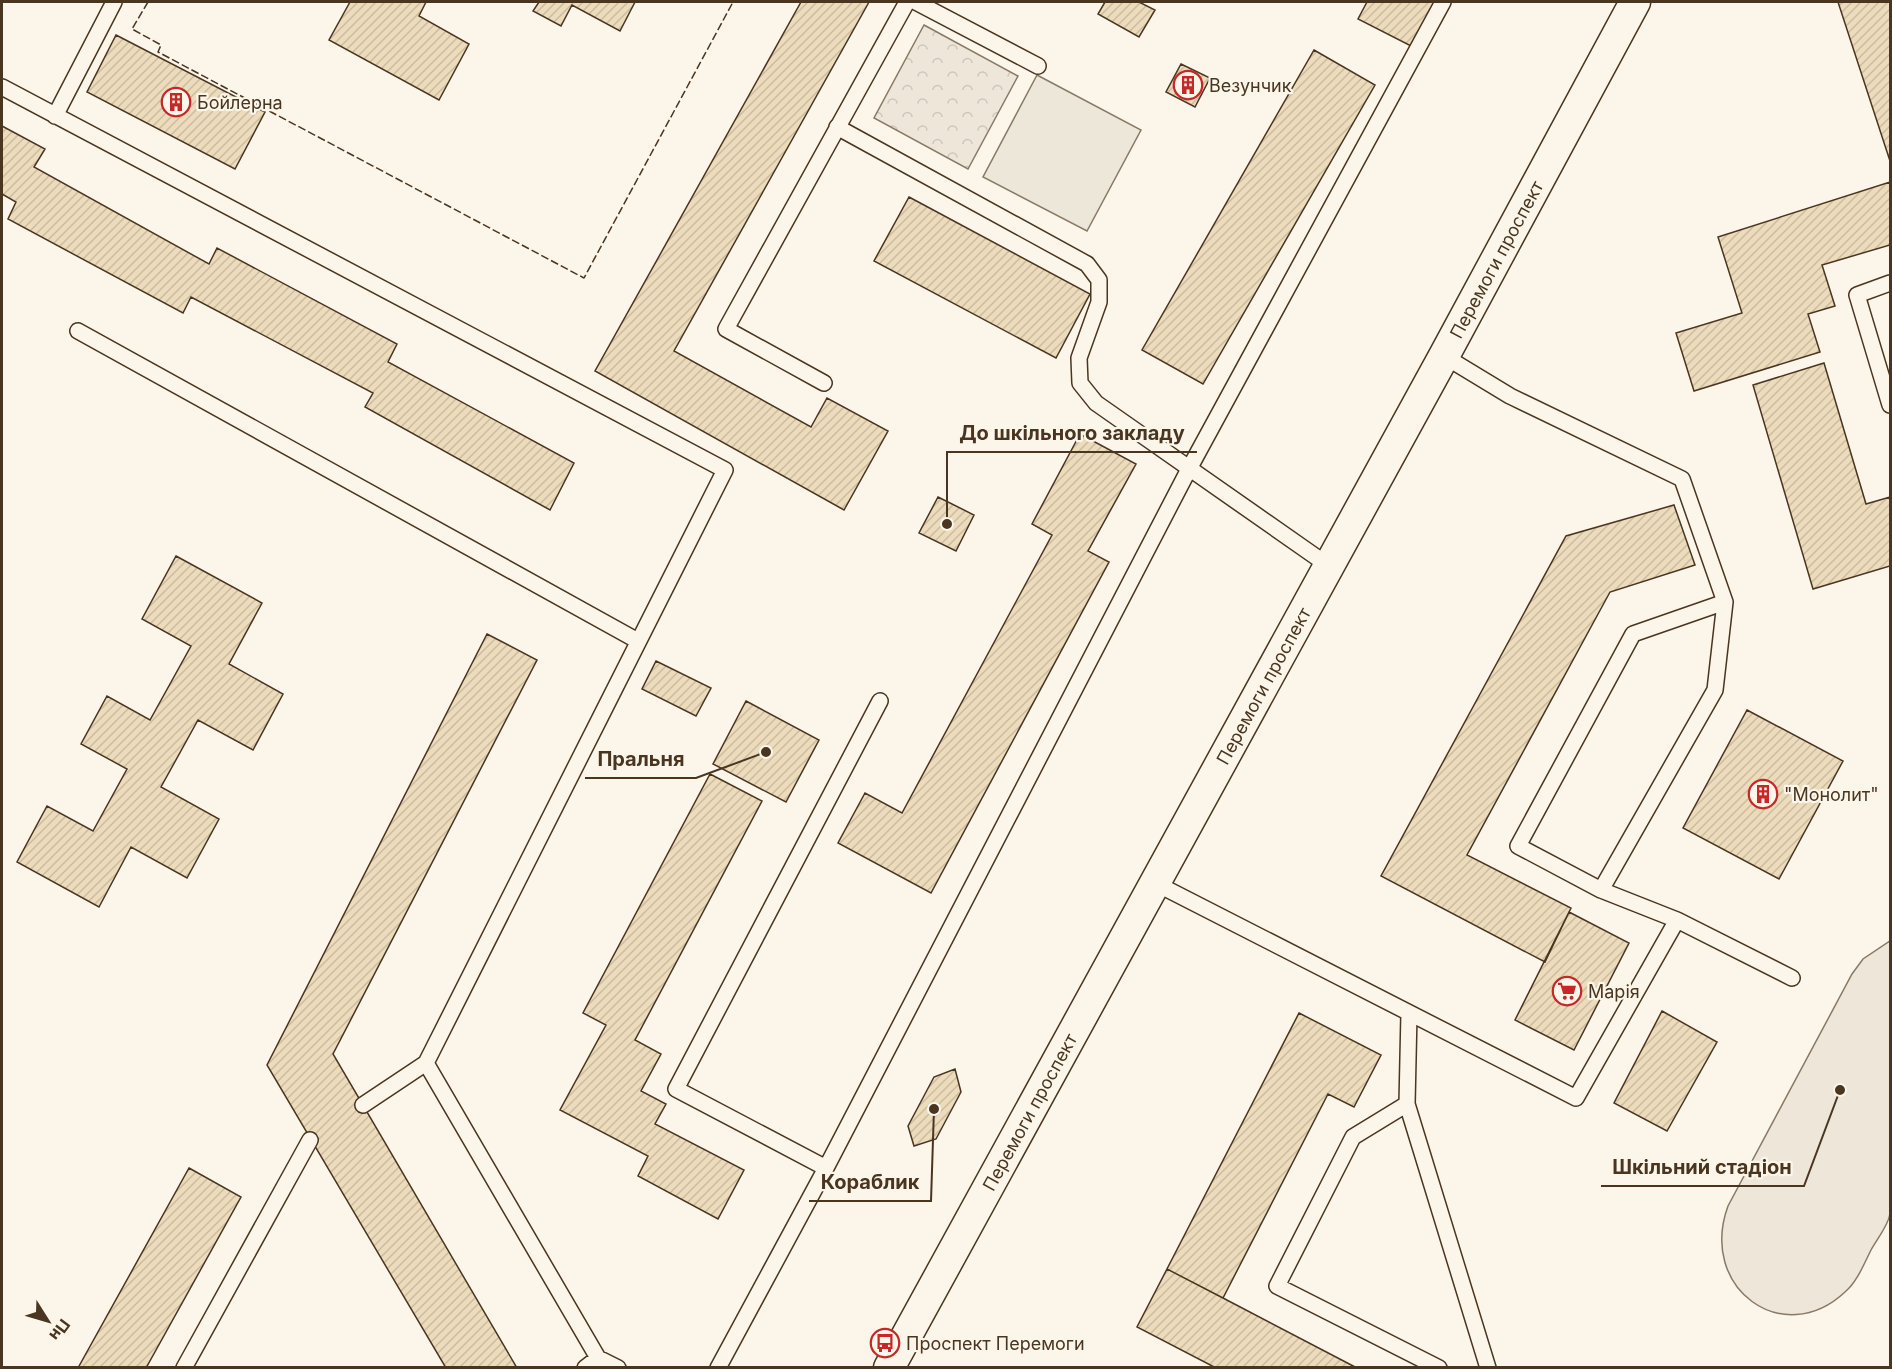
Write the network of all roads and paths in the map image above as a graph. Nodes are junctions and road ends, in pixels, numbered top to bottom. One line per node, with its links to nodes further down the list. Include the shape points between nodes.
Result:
1 (114, 2): 8 (lane)
2 (907, 2): 9 (lane)
3 (916, 2): 6 (lane)
4 (1443, 2): 15 (lane)
5 (1635, 2): 12 (street, Перемоги проспект)
6 (1038, 66)
7 (2, 87): 8 (lane)
8 (55, 116): 18 (lane, via 725,470)
9 (837, 128): 13 (lane, via 726,329); 15 (lane, via 1087,264 1099,280 1099,302 1079,358 1080,383 1096,403)
10 (1890, 284): 14 (lane, via 1857,295)
11 (78, 331): 18 (lane)
12 (1444, 356): 16 (street, Перемоги проспект); 17 (lane, via 1510,396 1682,479)
13 (824, 383)
14 (1890, 405)
15 (1189, 470): 16 (lane); 29 (lane)
16 (1329, 566): 20 (street, Перемоги проспект)
17 (1725, 602): 21 (lane, via 1715,690); 21 (lane, via 1633,634 1518,846)
18 (638, 641): 25 (lane)
19 (880, 701): 29 (lane, via 676,1089)
20 (1155, 883): 24 (lane); 35 (street, Перемоги проспект)
21 (1600, 890): 22 (lane)
22 (1677, 920): 23 (lane); 24 (lane, via 1576,1098)
23 (1792, 978)
24 (1409, 1013): 26 (lane)
25 (426, 1063): 27 (lane); 30 (lane)
26 (1407, 1104): 36 (lane, via 1353,1137 1277,1286); 37 (lane)
27 (363, 1105)
28 (310, 1140): 31 (lane)
29 (826, 1168): 34 (lane)
30 (598, 1359): 32 (lane); 33 (lane)
31 (184, 1368)
32 (585, 1368)
33 (618, 1368)
34 (718, 1368)
35 (889, 1368)
36 (1439, 1368)
37 (1488, 1368)

